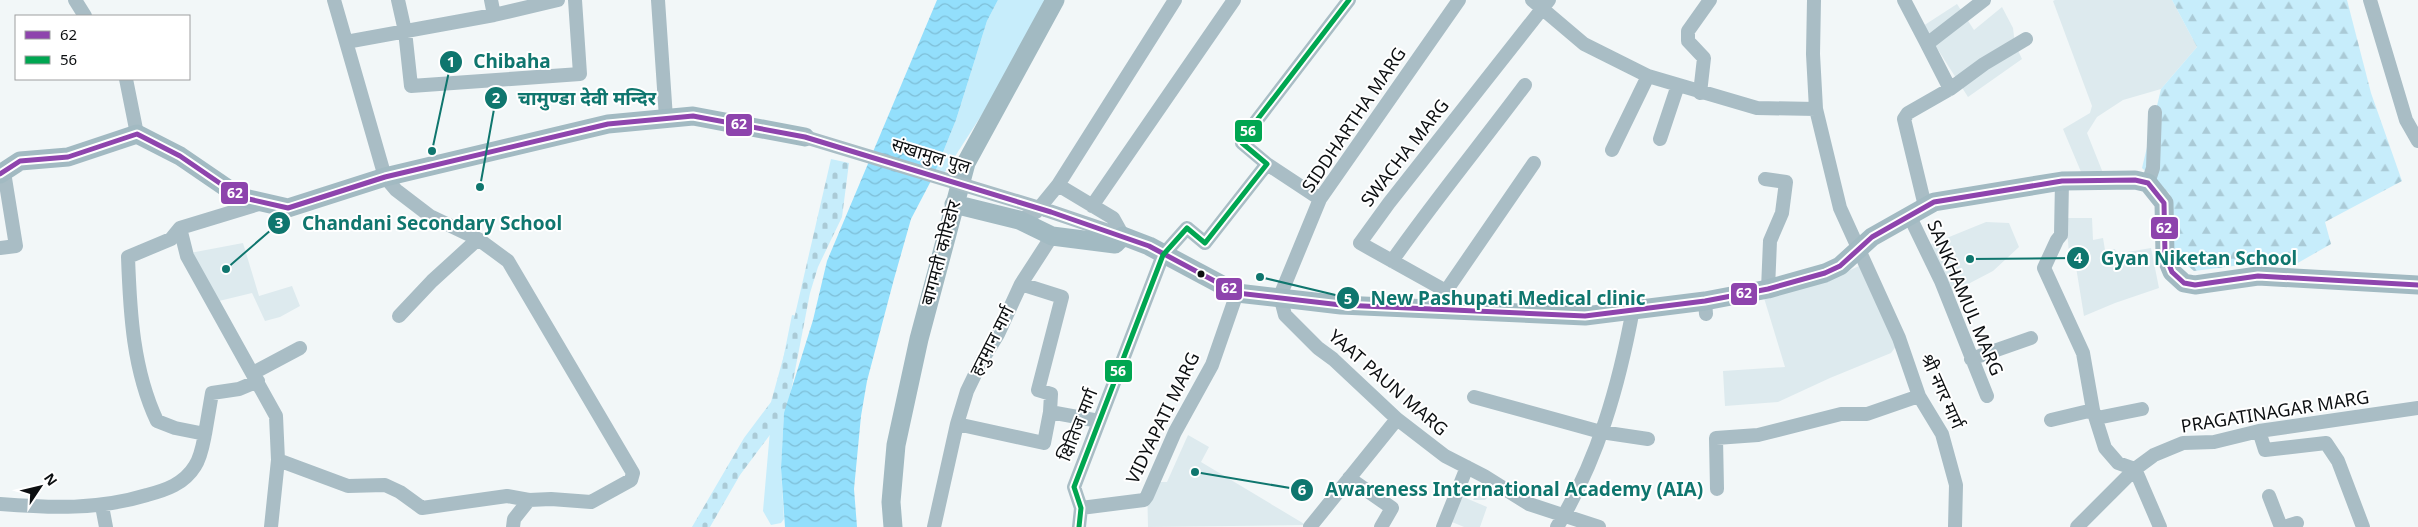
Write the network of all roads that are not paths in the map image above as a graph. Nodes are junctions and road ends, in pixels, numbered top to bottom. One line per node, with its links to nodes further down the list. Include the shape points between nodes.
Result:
1 (74, 0): 19 (street)
2 (334, 0): 23 (street)
3 (398, 0): 21 (street)
4 (492, 0): 20 (street)
5 (558, 0): 20 (street)
6 (574, 0): 21 (street, via 580,74 411,86)
7 (658, 0): 33 (street)
8 (1055, 0): 49 (main road, बागमती कोरिडोर, via 966,163)
9 (1175, 0): 46 (street)
10 (1234, 0): 50 (street)
11 (1348, 0): 40 (street, via 1244,137 1242,143)
12 (1460, 0): 47 (street, SIDDHARTHA MARG)
13 (1710, 0): 30 (street, via 1688,31 1688,41 1704,58)
14 (1813, 0): 31 (street, श्री नगर मार्ग)
15 (1904, 0): 24 (street)
16 (1984, 0): 24 (street)
17 (2370, 0): 37 (street, via 2406,120)
18 (1541, 3): 25 (street, via 1584,44); 60 (street, SWACHA MARG, via 1360,243)
19 (85, 15)
20 (494, 15): 21 (street)
21 (405, 30): 23 (street)
22 (2026, 39): 29 (street)
23 (346, 42): 42 (street)
24 (1927, 44): 29 (street)
25 (1648, 76): 28 (street); 38 (street)
26 (126, 80): 34 (street)
27 (1525, 85): 60 (street)
28 (1678, 85): 30 (street); 36 (street)
29 (1950, 89): 51 (street, SANKHAMUL MARG, via 1908,113 1904,119)
30 (1700, 93): 31 (street, via 1757,108)
31 (1816, 110): 58 (street, श्री नगर मार्ग, via 1840,208)
32 (2155, 112): 45 (street, via 2153,168)
33 (666, 118): 35 (main road, via 693,116); 42 (main road, via 608,124)
34 (137, 134): 41 (main road, via 68,157 20,161); 48 (main road, via 180,156 240,197)
35 (804, 137): 55 (street, संखामुल पुल, bridge)
36 (1660, 139)
37 (2418, 141)
38 (1612, 150)
39 (1534, 163): 64 (street)
40 (1267, 164): 47 (street); 59 (street, via 1205,243 1187,228)
41 (2, 173): 57 (street, via 16,246)
42 (385, 177): 48 (main road, via 288,208); 56 (street, via 396,190 430,216)
43 (1765, 180): 63 (street, via 1786,182 1782,213 1770,240)
44 (2062, 181): 45 (main road, via 2135,180); 51 (main road, via 1945,199); 80 (street, via 2061,235 2044,268 2083,353)
45 (2148, 183): 62 (main road, via 2164,203 2165,255 2172,272 2184,283 2195,285 2258,276)
46 (1058, 185): 50 (street); 52 (street, via 1036,212)
47 (1320, 199): 66 (street, SIDDHARTHA MARG)
48 (263, 203): 53 (street)
49 (954, 204): 52 (main road); 104 (main road, बागमती कोरिडोर, via 896,445 892,476)
50 (1092, 206): 55 (street, via 1113,218)
51 (1917, 210): 58 (main road); 72 (street, SANKHAMUL MARG)
52 (1019, 220): 54 (main road)
53 (180, 228): 73 (street, via 187,256); 87 (street, via 171,239 128,257 131,323 147,399 157,421)
54 (1052, 236): 55 (main road, via 1115,244); 61 (street, हनुमान मार्ग)
55 (1123, 236): 59 (main road)
56 (478, 238): 69 (street); 95 (street, via 508,261 633,473 631,480 591,502)
57 (0, 248)
58 (1857, 250): 63 (main road, via 1840,266 1825,273); 74 (street, श्री नगर मार्ग, via 1898,338)
59 (1170, 257): 65 (main road); 83 (street, क्षितिज मार्ग)
60 (1392, 261): 64 (street, SWACHA MARG)
61 (1021, 284): 79 (street, via 1062,297 1038,390 1051,394); 84 (street, हनुमान मार्ग, via 967,391)
62 (2418, 285)
63 (1768, 289): 67 (main road, via 1706,308)
64 (1446, 290): 68 (street)
65 (1237, 293): 66 (main road); 98 (street, VIDYAPATI MARG, via 1212,365 1175,432 1147,496 1144,500)
66 (1280, 296): 68 (main road, via 1341,305); 81 (street, YAAT PAUN MARG, via 1285,315)
67 (1633, 309): 68 (main road, via 1585,316); 86 (street, via 1621,372)
68 (1457, 310)
69 (400, 316)
70 (2031, 338): 72 (street)
71 (300, 348): 73 (street)
72 (1971, 360): 75 (street, SANKHAMUL MARG)
73 (255, 377): 87 (street, via 240,389 212,393); 89 (street, via 276,416)
74 (1919, 396): 93 (street, via 1867,414 1841,414 1758,435 1716,438); 112 (street, श्री नगर मार्ग, via 1942,434 1956,485)
75 (1987, 396)
76 (1474, 397): 86 (street)
77 (2142, 409): 80 (street)
78 (2418, 409): 85 (street, PRAGATINAGAR MARG)
79 (1050, 412): 83 (street); 84 (street, via 1044,443)
80 (2095, 414): 82 (street); 91 (street, via 2105,448 2118,463)
81 (1397, 418): 90 (street, YAAT PAUN MARG, via 1445,456); 92 (street)
82 (2050, 420)
83 (1099, 421): 98 (street, क्षितिज मार्ग, via 1074,488)
84 (957, 424): 105 (street, हनुमान मार्ग)
85 (2258, 431): 91 (street, PRAGATINAGAR MARG, via 2225,440 2183,444 2154,455); 115 (street, via 2266,450 2326,443 2338,461)
86 (1600, 432): 88 (street); 99 (street, via 1587,472)
87 (205, 434): 97 (street, via 195,466 184,479 168,489)
88 (1648, 439)
89 (278, 460): 95 (street, via 348,486 385,485 422,508 507,496); 102 (street)
90 (1468, 468): 99 (street, YAAT PAUN MARG, via 1529,504); 109 (street)
91 (2135, 469): 113 (street, PRAGATINAGAR MARG); 114 (street)
92 (1350, 478): 107 (street); 108 (street, via 1392,508)
93 (1717, 489)
94 (2269, 496): 100 (street)
95 (529, 500): 103 (street, via 514,519)
96 (0, 504): 97 (street)
97 (102, 506): 101 (street)
98 (1081, 508): 106 (street, क्षितिज मार्ग)
99 (1565, 514): 110 (street); 111 (street, YAAT PAUN MARG)
100 (2287, 526)
101 (106, 527)
102 (271, 527)
103 (513, 527)
104 (893, 527)
105 (934, 527)
106 (1079, 527)
107 (1310, 527)
108 (1381, 527)
109 (1443, 527)
110 (1558, 527)
111 (1599, 527)
112 (1955, 527)
113 (2077, 527)
114 (2160, 527)
115 (2363, 527)

